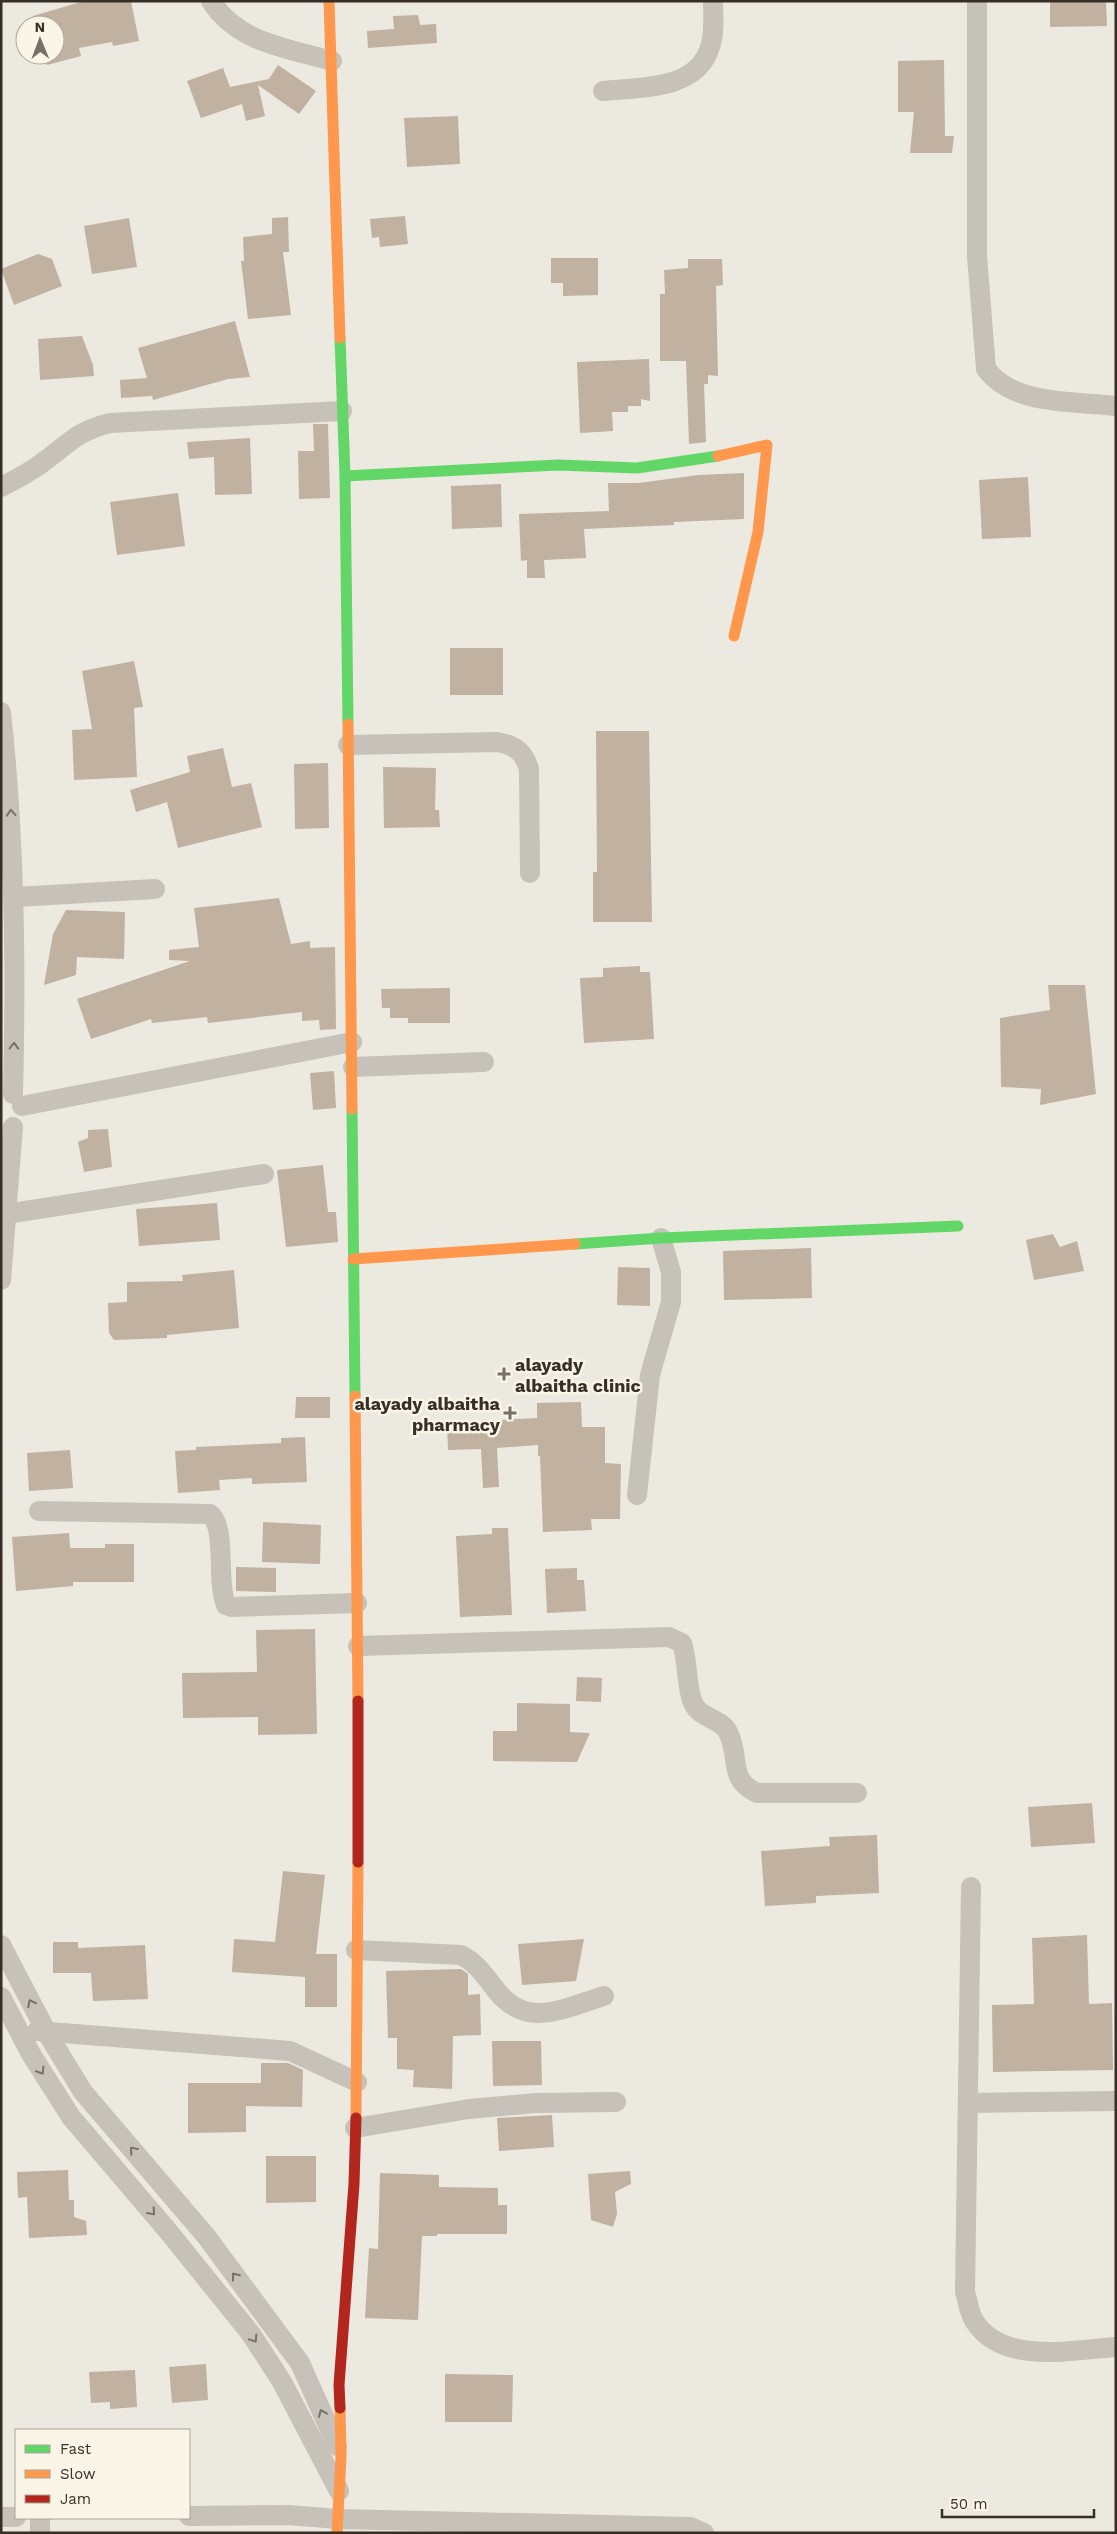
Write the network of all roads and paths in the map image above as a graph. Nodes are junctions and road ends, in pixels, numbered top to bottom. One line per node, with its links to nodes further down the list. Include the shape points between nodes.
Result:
1 (210, 1): 5 (street, via 226,21 247,35)
2 (329, 1): 5 (street)
3 (714, 1): 6 (street, via 710,49 689,75 668,83)
4 (977, 1): 7 (street, via 977,256 986,369 999,383 1032,397)
5 (332, 61): 8 (street)
6 (603, 91)
7 (1116, 406)
8 (342, 411): 9 (street); 10 (street, via 110,423 68,440 43,463)
9 (345, 476): 11 (street, via 558,465 637,468 767,445 758,532); 13 (street)
10 (1, 487)
11 (734, 636)
12 (1, 712): 14 (street, one-way to 12)
13 (348, 745): 15 (street, via 497,742 516,748 530,769); 18 (street)
14 (7, 847): 17 (street)
15 (530, 873)
16 (155, 889): 17 (street)
17 (15, 897): 21 (street, one-way to 17)
18 (352, 1042): 20 (street); 21 (street)
19 (484, 1062): 20 (street)
20 (353, 1067): 27 (street)
21 (12, 1098): 22 (street, via 22,1115)
22 (7, 1128): 24 (street)
23 (264, 1174): 24 (street)
24 (6, 1214): 28 (street)
25 (958, 1226): 26 (street)
26 (661, 1238): 27 (street); 29 (street, via 671,1272 671,1302 650,1375)
27 (353, 1259): 31 (street)
28 (1, 1280)
29 (636, 1495)
30 (39, 1511): 31 (street, via 210,1514 218,1524 221,1590 226,1605)
31 (357, 1603): 32 (street)
32 (358, 1646): 33 (street, via 669,1638 682,1643 693,1704 704,1716 727,1729 734,1747 738,1778 744,1787 757,1793); 36 (street)
33 (857, 1794)
34 (971, 1887): 44 (street)
35 (1, 1945): 40 (street, one-way to 35)
36 (356, 1950): 37 (street, via 461,1955 473,1961 503,2000 515,2008 544,2015); 41 (street)
37 (604, 1996)
38 (1, 1997): 39 (street)
39 (9, 2026): 40 (street); 48 (street, one-way to 48, via 71,2117 252,2334 282,2382)
40 (47, 2033): 41 (street, via 290,2051); 47 (street, one-way to 40, via 300,2363 206,2236 82,2092)
41 (357, 2082): 45 (street)
42 (1116, 2101): 44 (street)
43 (616, 2102): 45 (street, via 469,2109)
44 (968, 2103): 46 (street, via 964,2292 974,2321 1006,2346 1032,2353)
45 (355, 2128): 47 (street, via 339,2385)
46 (1116, 2347)
47 (341, 2458): 48 (street)
48 (340, 2491): 53 (street)
49 (190, 2516): 53 (street, via 288,2515)
50 (1, 2517): 51 (street)
51 (15, 2517)
52 (40, 2519): 54 (street)
53 (337, 2526): 55 (street, via 690,2527)
54 (40, 2533)
55 (704, 2533)

